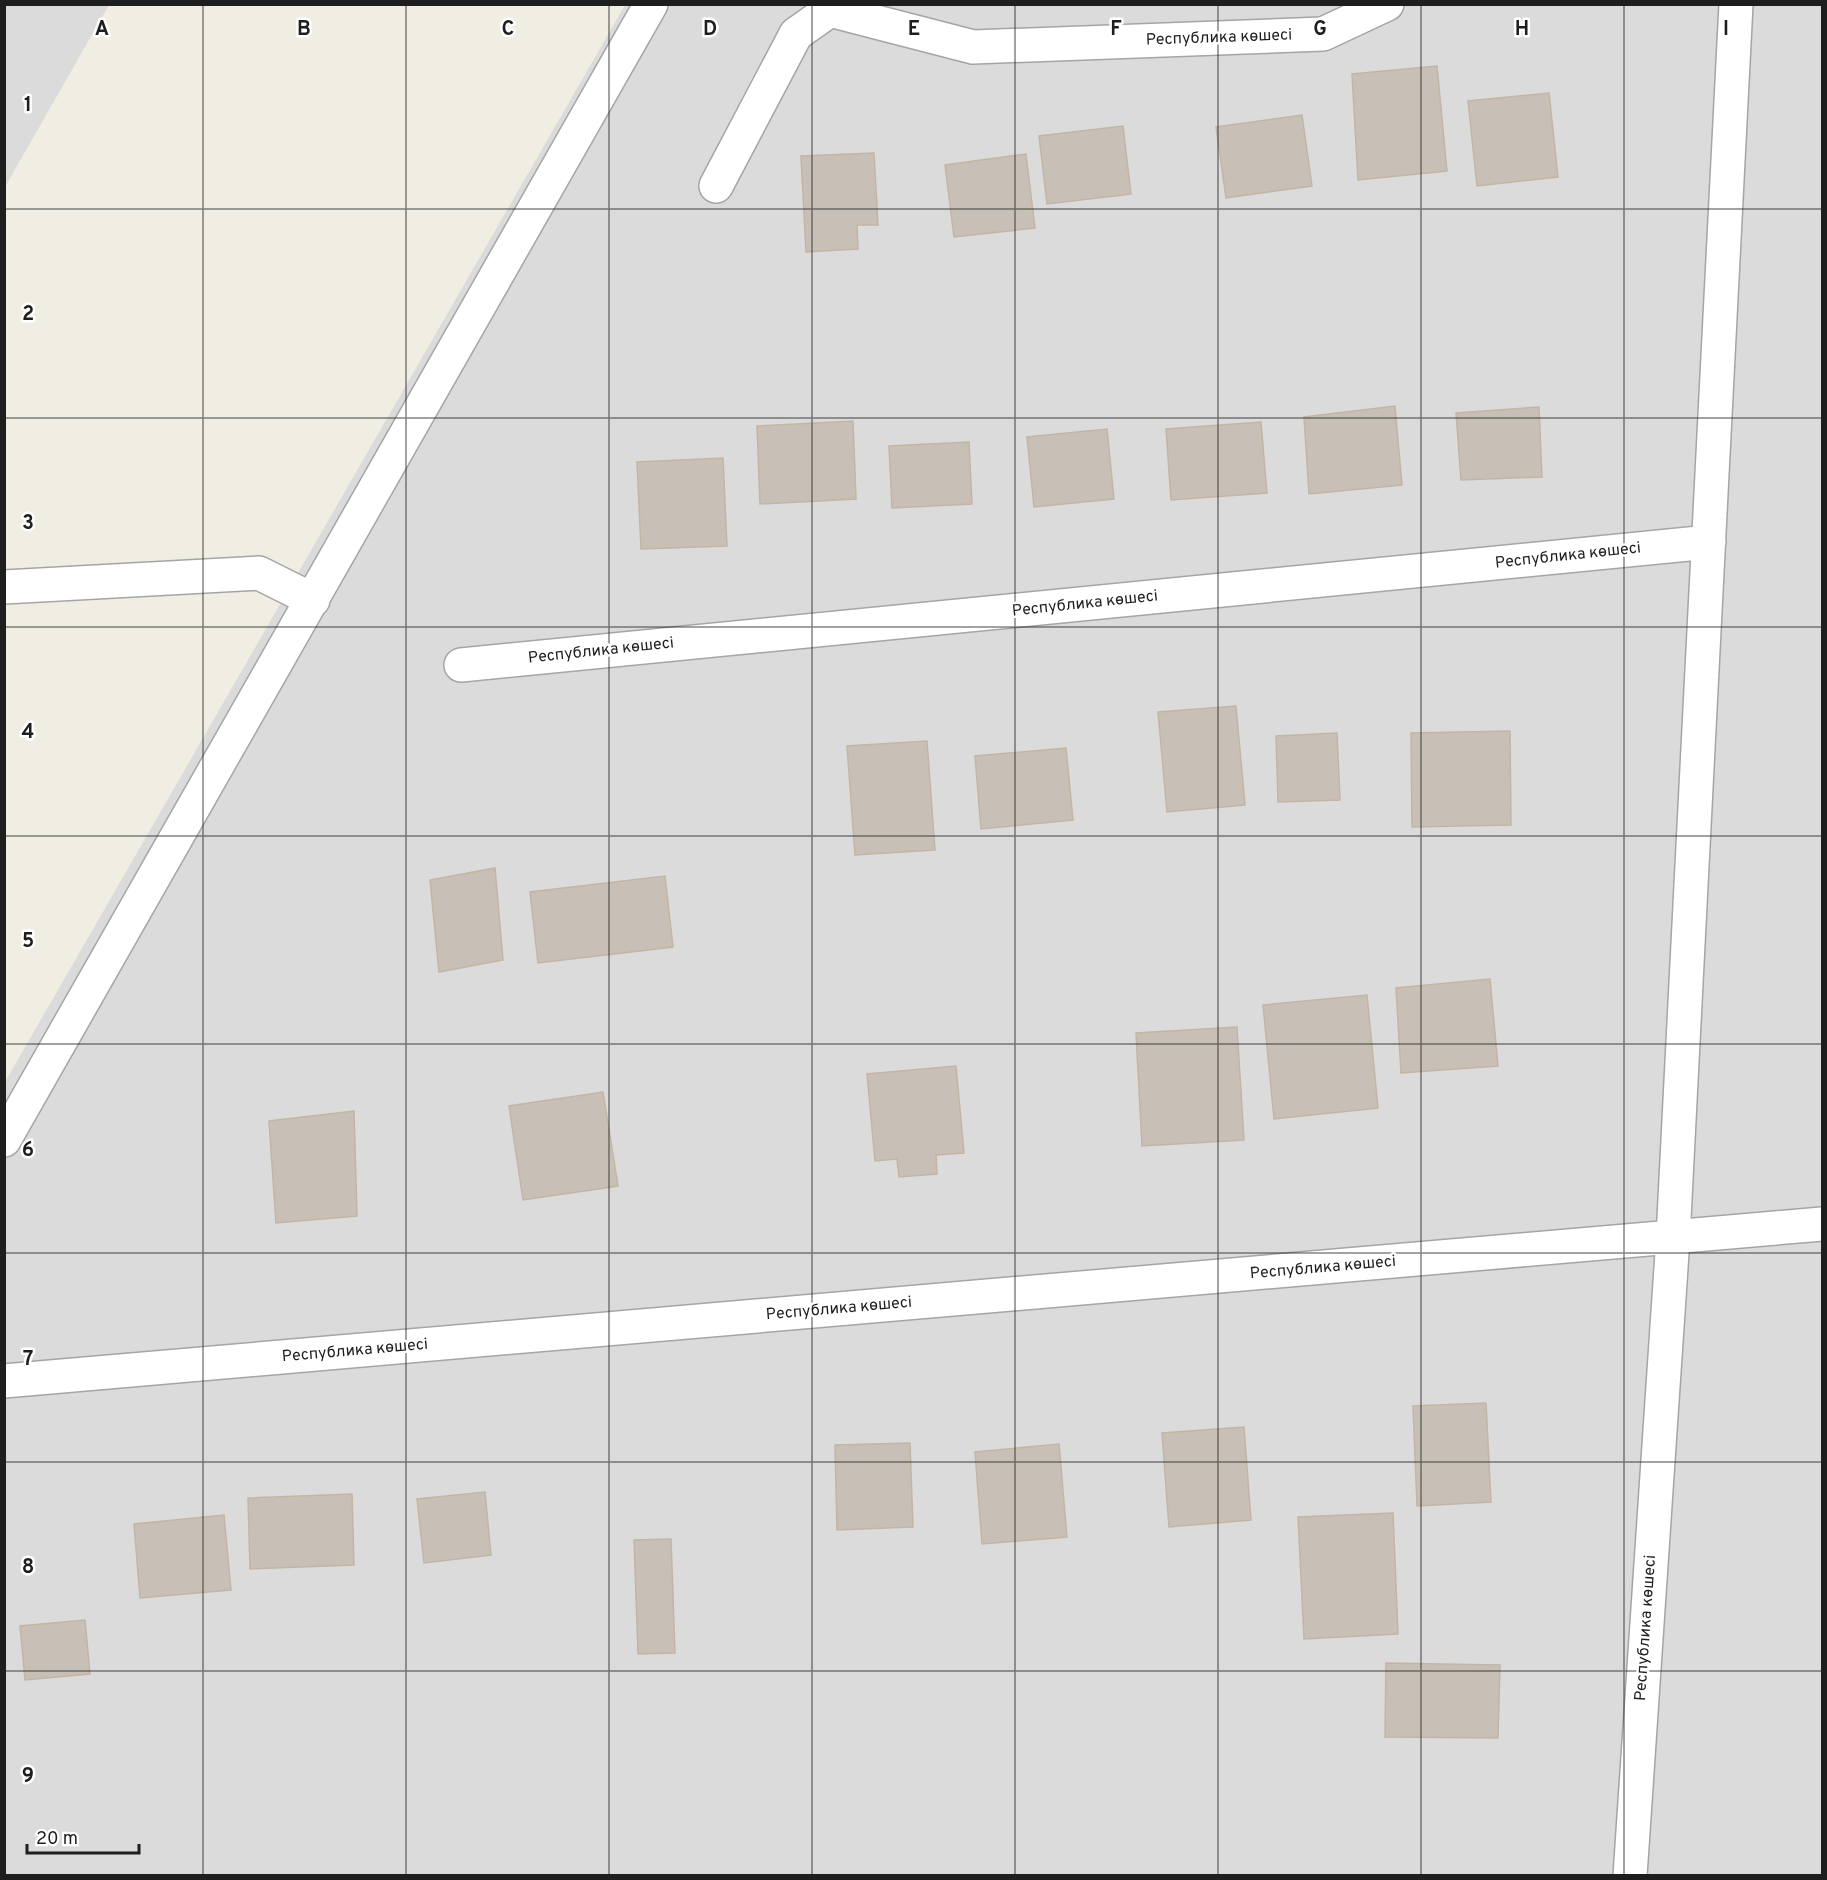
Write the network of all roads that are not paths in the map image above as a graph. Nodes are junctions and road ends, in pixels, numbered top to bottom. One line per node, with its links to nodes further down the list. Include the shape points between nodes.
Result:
1 (651, 4): 7 (street)
2 (1388, 4): 4 (street, Республика көшесі, via 1323,34 972,47 830,10 796,34)
3 (1736, 4): 5 (street, Республика көшесі)
4 (716, 186)
5 (1709, 542): 8 (street, Республика көшесі); 11 (street, Республика көшесі)
6 (4, 587): 7 (street, via 259,573)
7 (313, 600): 9 (street)
8 (461, 665)
9 (4, 1140)
10 (1822, 1224): 11 (street, Республика көшесі)
11 (1673, 1238): 12 (street, Республика көшесі); 13 (street, Республика көшесі)
12 (4, 1381)
13 (1630, 1875)

